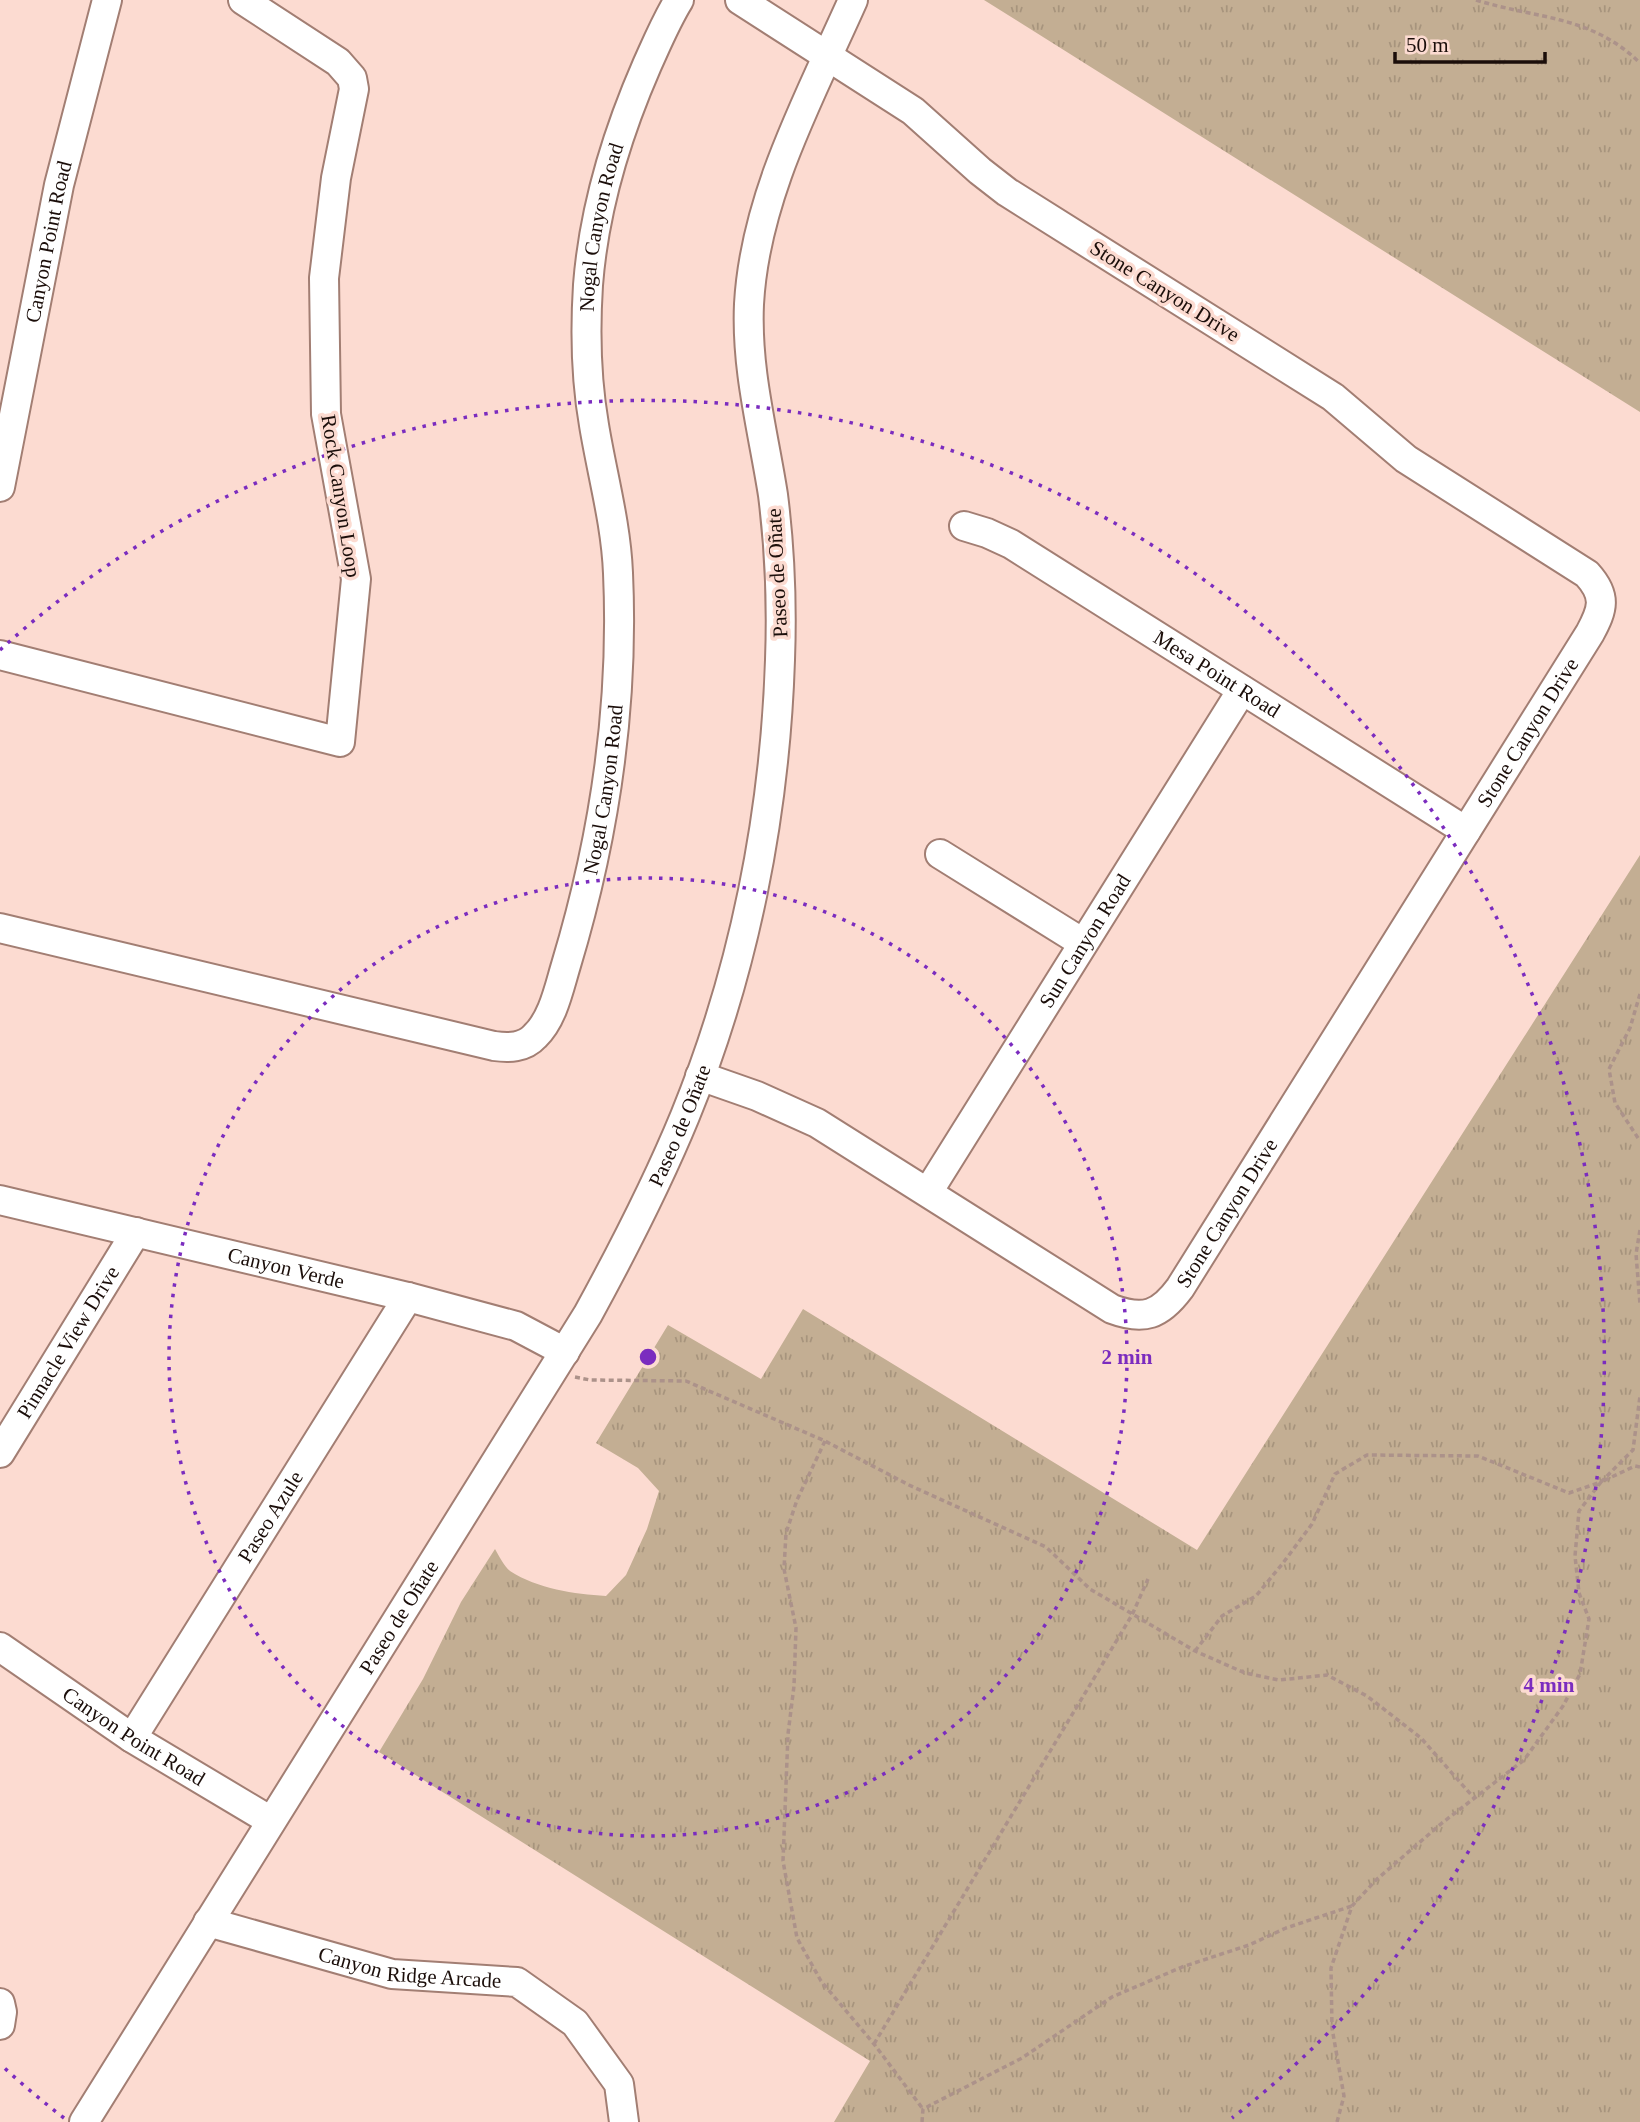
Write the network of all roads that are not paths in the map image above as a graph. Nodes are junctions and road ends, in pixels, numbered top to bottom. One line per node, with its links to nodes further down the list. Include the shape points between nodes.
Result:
1 (107, 0): 7 (street, Canyon Point Road, via 59,185)
2 (243, 0): 9 (street, Rock Canyon Loop, via 338,62 352,78 354,89 336,178 324,278 326,414 356,579 340,742)
3 (678, 0): 13 (street, Nogal Canyon Road, via 619,132 591,257 588,380 615,540 617,676 595,849 572,944 543,1027 522,1045 494,1045)
4 (740, 0): 6 (street, Stone Canyon Drive)
5 (853, 0): 6 (street, Paseo de Oñate)
6 (828, 57): 11 (street, Stone Canyon Drive, via 919,115 1007,192 1333,397 1406,459 1573,564 1596,584 1601,594 1597,620); 15 (street, Paseo de Oñate, via 777,173 752,273 750,358 780,565 778,701 753,888 724,1005)
7 (0, 487)
8 (964, 526): 10 (street, Mesa Point Road, via 1011,544)
9 (0, 655)
10 (1242, 690): 11 (street, Mesa Point Road); 14 (street, Sun Canyon Road)
11 (1466, 831): 16 (street, Stone Canyon Drive, via 1180,1288 1161,1308 1137,1316 1112,1309)
12 (940, 853): 14 (street)
13 (0, 928)
14 (1083, 943): 16 (street, Sun Canyon Road)
15 (700, 1076): 16 (street, Stone Canyon Drive, via 799,1113); 20 (street, Paseo de Oñate, via 642,1212)
16 (928, 1192)
17 (0, 1200): 18 (street, Canyon Verde)
18 (136, 1232): 19 (street, Canyon Verde); 21 (street, Pinnacle View Drive)
19 (408, 1297): 20 (street, Canyon Verde, via 516,1326); 23 (street, Paseo Azule)
20 (559, 1362): 24 (street, Paseo de Oñate)
21 (0, 1453)
22 (0, 1647): 23 (street, Canyon Point Road)
23 (132, 1738): 24 (street, Canyon Point Road)
24 (271, 1821): 25 (street, Paseo de Oñate)
25 (208, 1922): 28 (street, Paseo de Oñate); 29 (street, Canyon Ridge Arcade, via 392,1974 517,1982 575,2023 619,2084)
26 (0, 2003): 27 (street)
27 (0, 2025)
28 (84, 2122)
29 (624, 2122)

